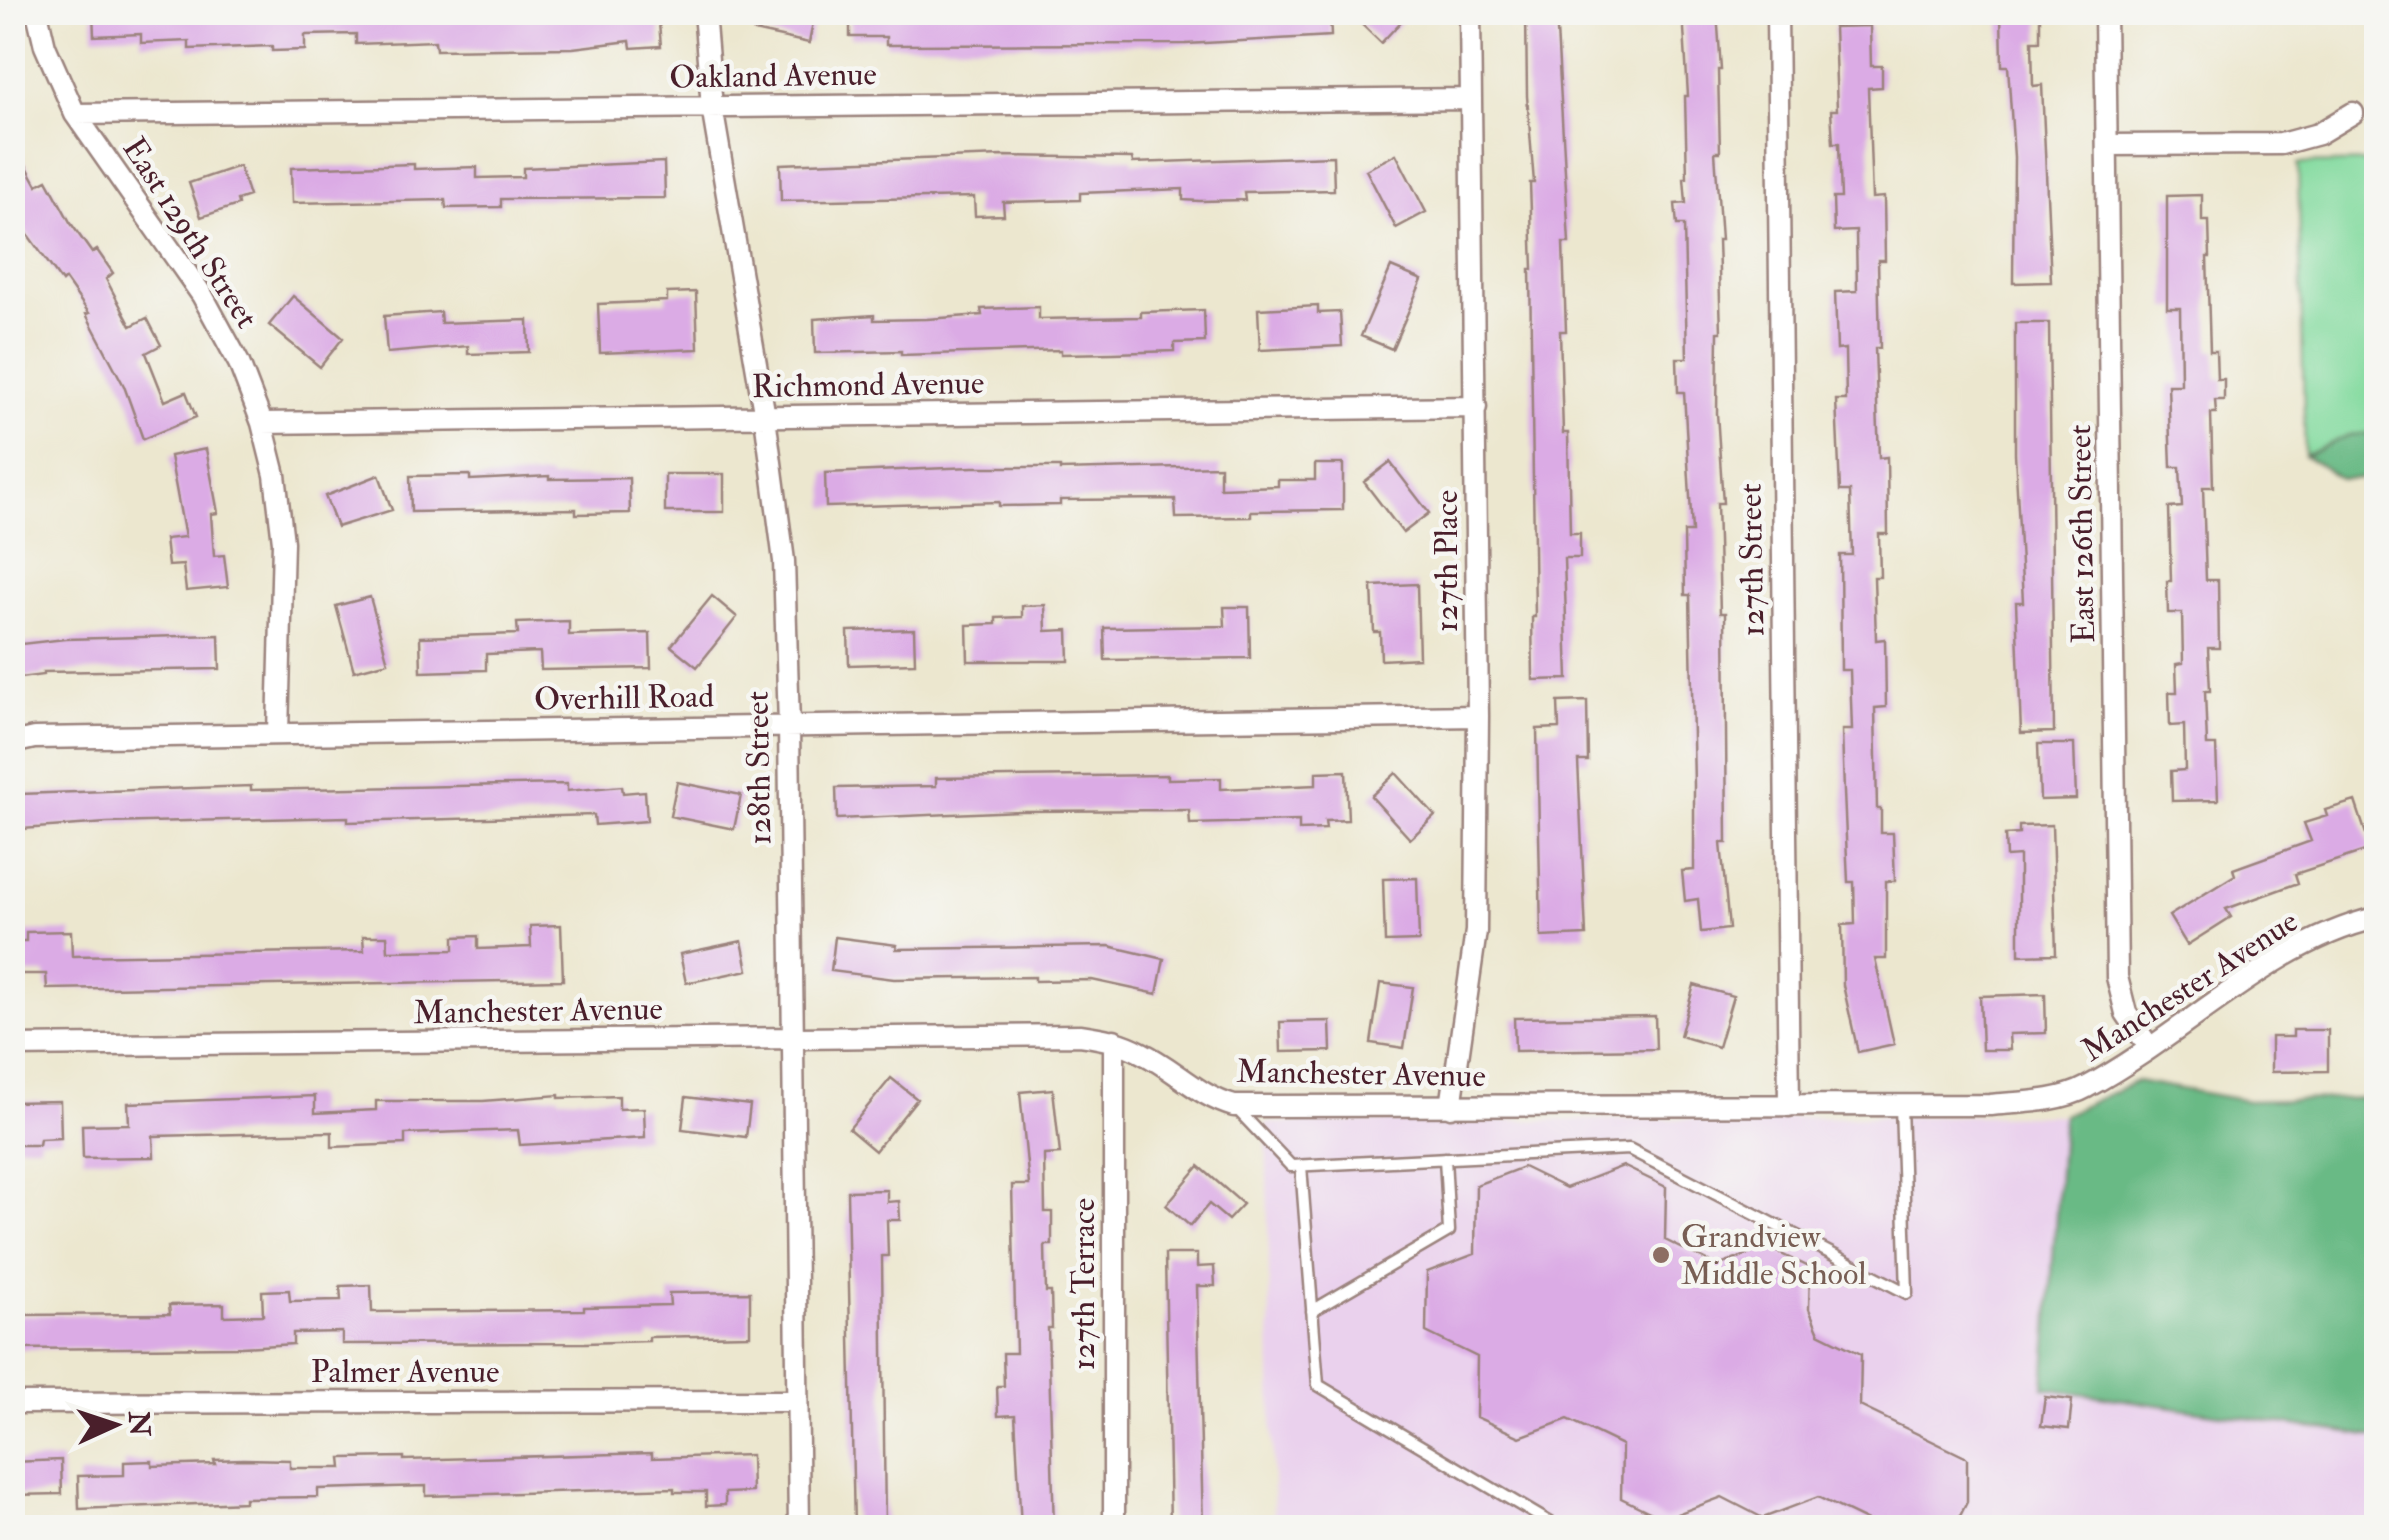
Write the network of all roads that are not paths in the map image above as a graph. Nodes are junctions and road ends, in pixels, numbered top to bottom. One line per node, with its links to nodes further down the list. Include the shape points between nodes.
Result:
1 (36, 12): 9 (street, East 129th Street)
2 (704, 12): 7 (street, 128th Street)
3 (1470, 12): 6 (street, 127th Place)
4 (1777, 12): 24 (street, 127th Street)
5 (2105, 12): 10 (street, East 126th Street)
6 (1471, 100): 7 (street, Oakland Avenue); 11 (street, 127th Place)
7 (712, 107): 9 (street, Oakland Avenue); 12 (street, 128th Street)
8 (2353, 113): 10 (street, via 2318,134 2281,144)
9 (75, 114): 13 (street, East 129th Street, via 202,294)
10 (2107, 146): 22 (street, East 126th Street, via 2117,977 2126,1014)
11 (1476, 407): 12 (street, Richmond Avenue); 14 (street, 127th Place)
12 (765, 417): 13 (street, Richmond Avenue); 15 (street, 128th Street, via 784,562)
13 (262, 423): 16 (street, East 129th Street, via 283,542)
14 (1478, 716): 15 (street, Overhill Road); 26 (street, 127th Place, via 1476,932)
15 (789, 726): 16 (street, Overhill Road); 19 (street, 128th Street)
16 (278, 733): 17 (street, Overhill Road, via 34,738)
17 (12, 744)
18 (2376, 918): 22 (street, Manchester Avenue, via 2309,942)
19 (793, 1038): 20 (street, Manchester Avenue, via 1080,1034); 21 (street, Manchester Avenue); 30 (street, 128th Street)
20 (1114, 1040): 23 (street, Manchester Avenue, via 1212,1100); 33 (street, 127th Terrace)
21 (12, 1046)
22 (2148, 1047): 25 (street, Manchester Avenue, via 2084,1089 2036,1101)
23 (1234, 1106): 26 (street, Manchester Avenue); 28 (lane, via 1292,1166)
24 (1789, 1106): 25 (street, Manchester Avenue); 26 (street, Manchester Avenue)
25 (1902, 1106): 27 (lane, via 1907,1293 1629,1148)
26 (1451, 1107)
27 (1445, 1158): 28 (lane); 29 (lane, via 1449,1232)
28 (1300, 1166): 29 (lane)
29 (1312, 1311): 34 (lane, via 1318,1385)
30 (798, 1401): 31 (street, Palmer Avenue); 32 (street, 128th Street)
31 (12, 1404)
32 (799, 1528)
33 (1114, 1528)
34 (1560, 1528)

